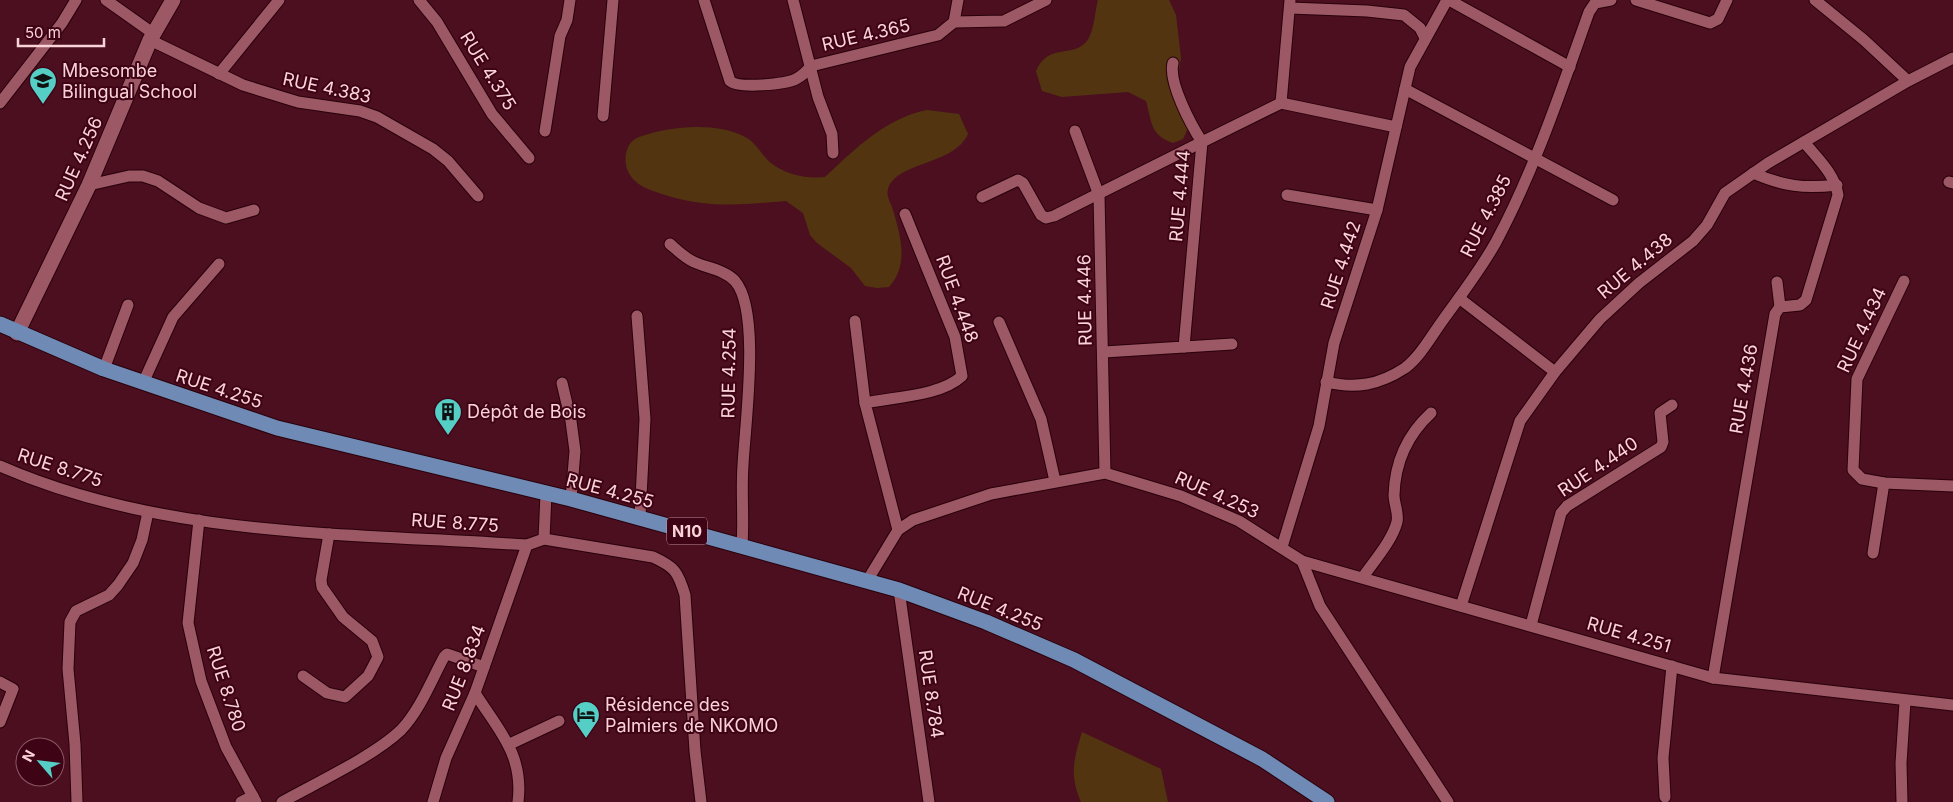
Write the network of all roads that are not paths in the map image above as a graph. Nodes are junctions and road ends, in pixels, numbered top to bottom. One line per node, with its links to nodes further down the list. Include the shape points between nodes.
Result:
1 (76, 0): 28 (street)
2 (106, 0): 19 (street, RUE 4.383)
3 (173, 0): 19 (street, RUE 4.256)
4 (279, 0): 25 (street)
5 (419, 0): 37 (street, RUE 4.375, via 492,114)
6 (570, 0): 32 (street, via 560,36)
7 (613, 0): 30 (street)
8 (705, 0): 23 (street, RUE 4.365, via 730,81 734,84 762,85 795,80)
9 (793, 0): 23 (street)
10 (958, 0): 18 (street)
11 (1046, 0): 18 (street, via 1004,21)
12 (1448, 0): 20 (street, RUE 4.442); 24 (street)
13 (1612, 0): 24 (street, RUE 4.385, via 1595,3 1589,12)
14 (1636, 0): 15 (street, via 1710,23 1718,19)
15 (1727, 0)
16 (1815, 0): 26 (street)
17 (1290, 4): 20 (street, via 1404,15 1420,28); 29 (street)
18 (954, 22): 23 (street, RUE 4.365, via 938,35)
19 (152, 37): 25 (street, RUE 4.383); 40 (street, RUE 4.256)
20 (1425, 38): 27 (street, RUE 4.442, via 1410,67)
21 (1953, 58): 26 (street, RUE 4.438)
22 (1173, 63): 34 (street, via 1171,72 1176,88)
23 (810, 66): 36 (street, via 832,134)
24 (1570, 66): 38 (street, RUE 4.385)
25 (219, 74): 44 (street, RUE 4.383, via 298,102 360,111 377,117 433,149 448,161)
26 (1908, 81): 35 (street, RUE 4.438)
27 (1404, 89): 31 (street, RUE 4.442); 38 (street)
28 (0, 103)
29 (1281, 103): 31 (street); 34 (street, RUE 4.444)
30 (603, 116)
31 (1396, 127): 48 (street, RUE 4.442)
32 (545, 131)
33 (1075, 131): 42 (street, RUE 4.446)
34 (1202, 142): 42 (street); 63 (street, RUE 4.444)
35 (1804, 142): 39 (street, RUE 4.438); 41 (street)
36 (832, 153)
37 (529, 158)
38 (1535, 159): 46 (street); 54 (street, RUE 4.385, via 1495,244)
39 (1752, 174): 41 (street, via 1791,186); 66 (street, RUE 4.438, via 1724,192 1707,225 1693,241 1600,319)
40 (89, 185): 47 (street, via 143,176 158,181 199,208 226,218); 61 (street, RUE 4.256)
41 (1836, 185): 56 (street, via 1836,205 1806,300 1800,305)
42 (1099, 195): 45 (street, via 1046,218 1018,180); 64 (street, RUE 4.446)
43 (1287, 195): 48 (street)
44 (478, 196)
45 (982, 197)
46 (1613, 200)
47 (254, 210)
48 (1377, 210): 67 (street, RUE 4.442, via 1334,343)
49 (905, 214): 70 (street, RUE 4.448, via 955,337 962,376 954,383 930,392)
50 (670, 244): 87 (street, RUE 4.254, via 692,262 722,272 742,291 749,347)
51 (219, 264): 68 (street, via 173,317)
52 (1904, 281): 76 (street, RUE 4.434, via 1855,389 1853,470 1862,479)
53 (1777, 282): 56 (street)
54 (1459, 298): 66 (street); 67 (street, RUE 4.385, via 1407,366 1384,380 1362,386)
55 (128, 305): 65 (street)
56 (1780, 307): 99 (street, RUE 4.436, via 1775,314)
57 (637, 316): 81 (street, via 645,418)
58 (855, 321): 70 (street)
59 (999, 322): 75 (street, via 1041,418)
60 (0, 324): 61 (highway, RUE 4.255 / N10)
61 (17, 333): 65 (highway, RUE 4.255 / N10)
62 (1232, 344): 63 (street)
63 (1184, 347): 64 (street)
64 (1104, 352): 74 (street, RUE 4.446)
65 (104, 369): 68 (highway, RUE 4.255 / N10)
66 (1555, 372): 94 (street, RUE 4.438, via 1520,421)
67 (1326, 382): 88 (street, RUE 4.442, via 1319,426)
68 (143, 383): 78 (highway, RUE 4.255 / N10, via 277,428)
69 (562, 383): 79 (street, via 575,451)
70 (865, 403): 83 (street)
71 (1672, 406): 95 (street, RUE 4.440, via 1660,413 1664,442 1660,447 1567,506 1562,513)
72 (1431, 413): 91 (street, via 1411,436 1400,458 1395,487 1398,519)
73 (0, 466): 80 (street, RUE 8.775, via 36,482)
74 (1105, 473): 75 (street, RUE 4.253); 88 (street, RUE 4.253, via 1181,496 1239,521)
75 (1055, 481): 83 (street, RUE 4.253, via 991,494 913,520)
76 (1884, 483): 77 (street, RUE 4.434); 89 (street)
77 (1953, 486)
78 (546, 494): 79 (highway, RUE 4.255 / N10); 85 (street)
79 (571, 499): 81 (highway, RUE 4.255 / N10)
80 (148, 512): 82 (street, RUE 8.775); 109 (street, via 133,563 118,585 109,595 76,611 70,622 68,669)
81 (640, 517): 87 (highway, RUE 4.255 / N10)
82 (199, 520): 84 (street, RUE 8.775); 108 (street, RUE 8.780, via 188,623 201,681 226,747)
83 (898, 530): 92 (street, RUE 4.253)
84 (329, 534): 86 (street, RUE 8.775); 98 (street, via 322,587 343,617 372,641 378,657 368,676 345,697 327,693)
85 (544, 539): 86 (street, RUE 8.775); 114 (street, RUE 8.775, via 653,557 678,573 685,595 694,751)
86 (527, 545): 97 (street, RUE 8.834)
87 (742, 545): 92 (highway, RUE 4.255 / N10)
88 (1282, 547): 90 (street, RUE 4.253)
89 (1873, 553)
90 (1302, 561): 91 (street, RUE 4.251); 117 (street, via 1320,606)
91 (1363, 577): 94 (street, RUE 4.251)
92 (868, 581): 93 (highway, RUE 4.255 / N10)
93 (899, 590): 115 (street, RUE 8.784); 116 (highway, RUE 4.255 / N10, via 986,622 1074,660 1262,759)
94 (1462, 606): 95 (street, RUE 4.251)
95 (1531, 625): 96 (street, RUE 4.251)
96 (1672, 666): 99 (street, RUE 4.251); 107 (street, via 1662,758)
97 (484, 667): 101 (street, RUE 8.834); 111 (street, via 447,654 444,656 401,730 381,746)
98 (303, 676)
99 (1713, 678): 102 (street, RUE 4.251)
100 (0, 682): 105 (street, via 13,689)
101 (475, 693): 106 (street); 112 (street, RUE 8.834, via 446,758)
102 (1905, 702): 103 (street, RUE 4.251); 118 (street)
103 (1953, 706)
104 (559, 721): 106 (street)
105 (0, 722)
106 (510, 744): 113 (street, via 518,773)
107 (1665, 797)
108 (255, 799): 110 (street)
109 (77, 802)
110 (241, 802)
111 (282, 802)
112 (433, 802)
113 (518, 802)
114 (701, 802)
115 (929, 802)
116 (1327, 802)
117 (1448, 802)
118 (1902, 802)

